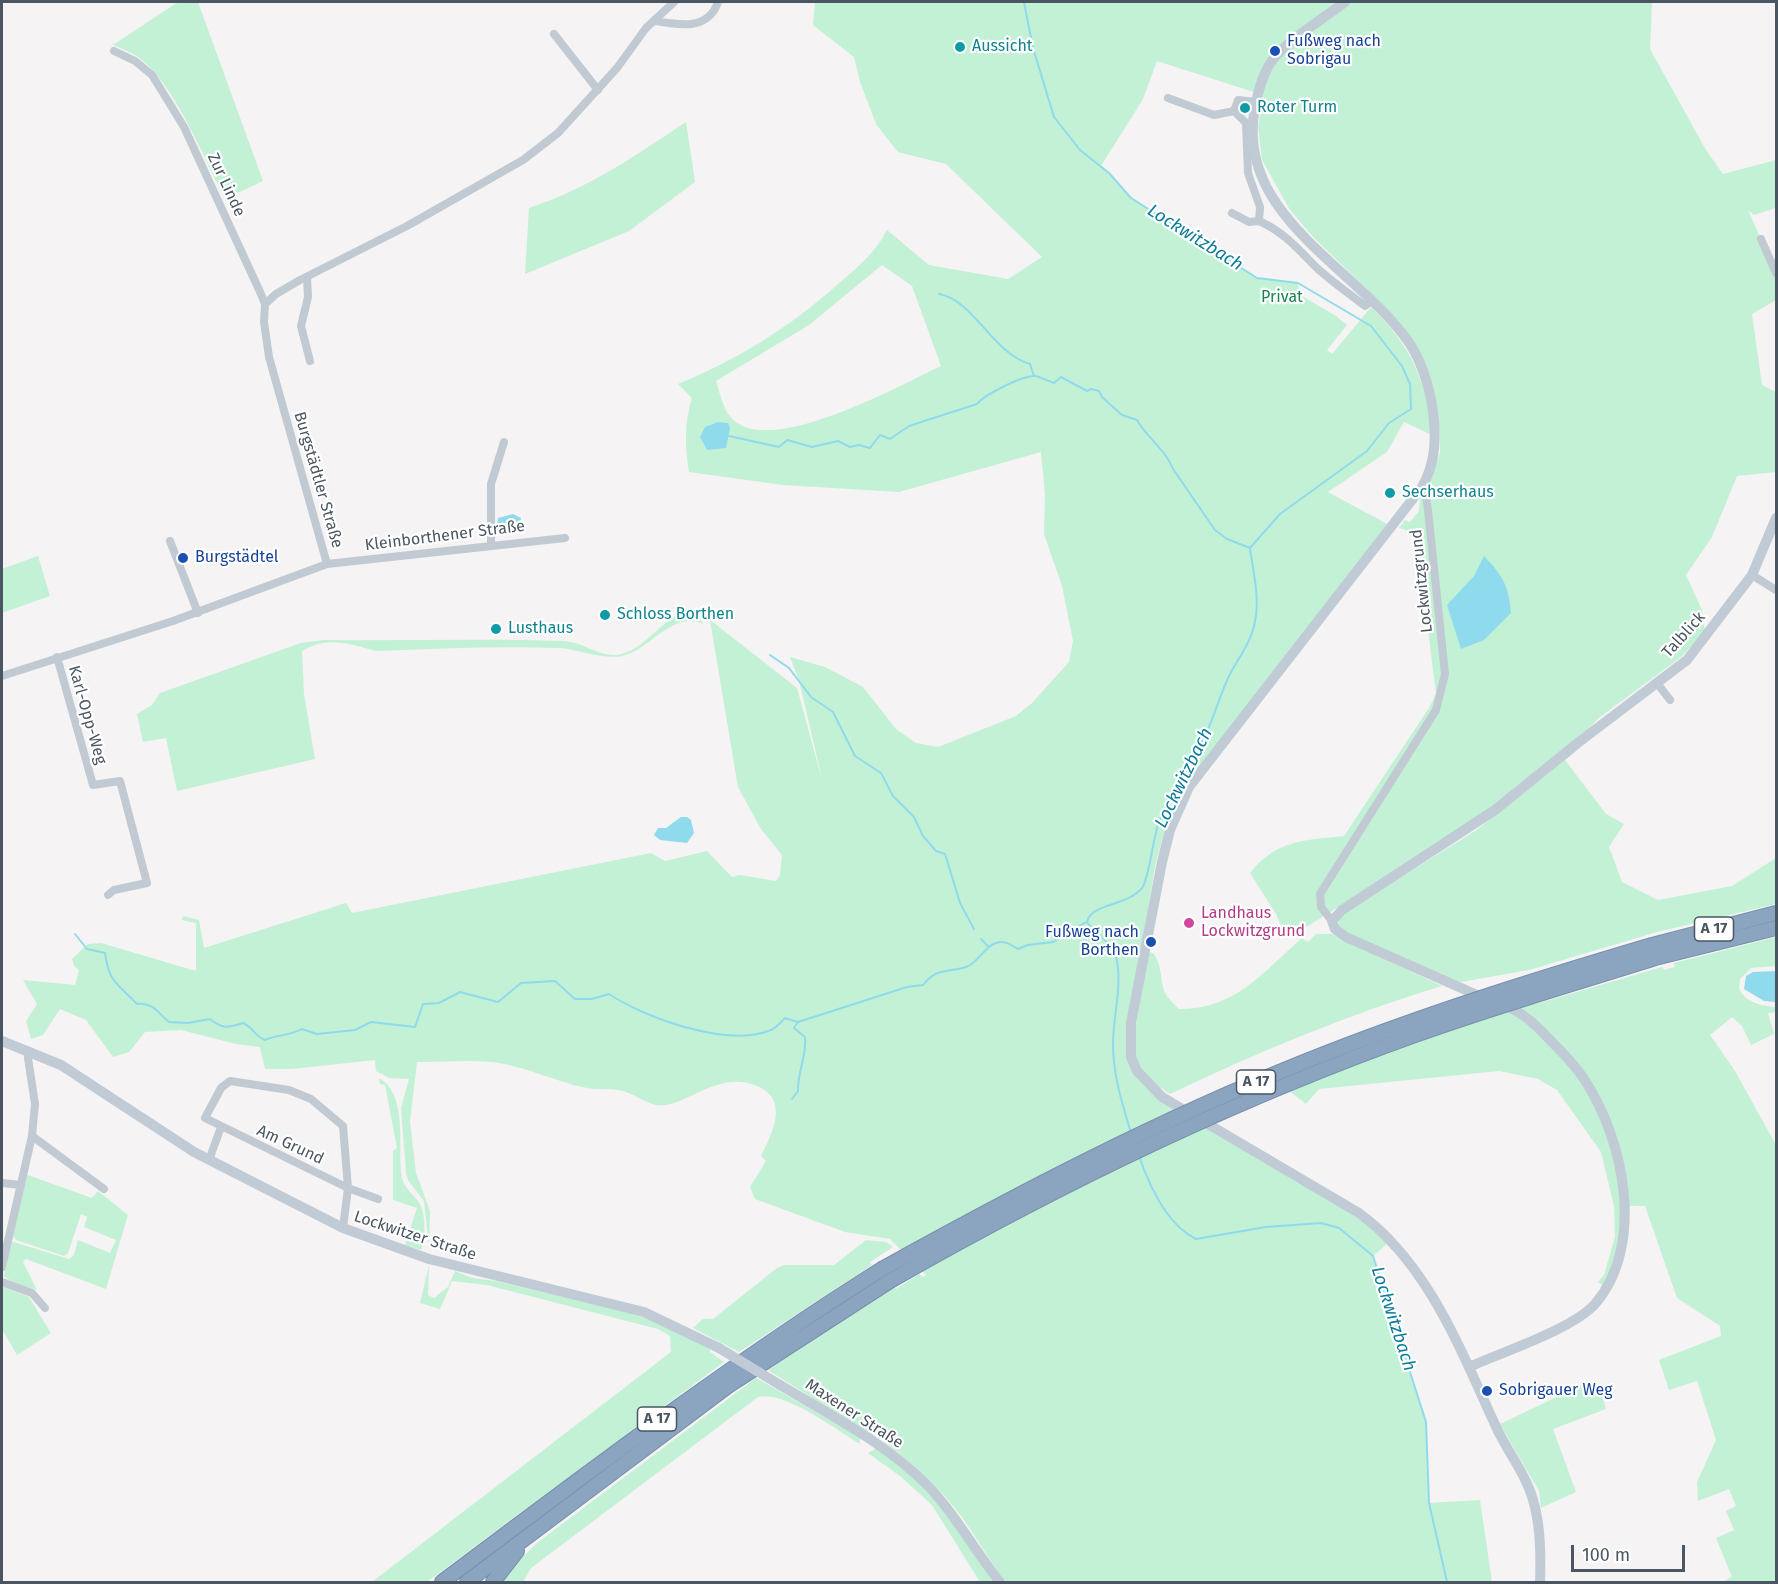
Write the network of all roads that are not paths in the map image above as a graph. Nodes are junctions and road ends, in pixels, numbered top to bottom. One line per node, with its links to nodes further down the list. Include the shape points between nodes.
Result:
1 (674, 2): 4 (street)
2 (718, 2): 4 (street, via 706,19 698,23 688,26)
3 (1345, 2): 9 (street, via 1273,60)
4 (655, 21): 7 (street)
5 (554, 33): 7 (street)
6 (114, 51): 17 (street, Zur Linde, via 152,75 184,127)
7 (598, 90): 15 (street, via 558,133 523,160)
8 (1168, 98): 10 (street, via 1214,115)
9 (1256, 102): 10 (street, via 1238,100); 16 (street, via 1252,126 1255,160 1266,191 1281,213)
10 (1234, 111): 12 (street, via 1246,123 1248,173 1260,207)
11 (1232, 213): 12 (street, via 1249,222)
12 (1259, 221): 16 (street, via 1292,241 1318,269 1365,306)
13 (1761, 239): 14 (street)
14 (1776, 273)
15 (307, 277): 17 (street); 18 (street, via 308,297 301,326)
16 (1371, 301): 20 (street, via 1412,347 1430,395 1435,452)
17 (265, 304): 25 (street, Burgstädtler Straße, via 269,357)
18 (310, 362)
19 (504, 442): 24 (street, via 491,484)
20 (1422, 487): 35 (street, Lockwitzgrund, via 1428,510 1445,674 1436,710 1320,894 1321,907); 54 (street, via 1189,788 1170,830 1162,862 1131,1023 1130,1051 1137,1071 1162,1097 1334,1197 1391,1238 1417,1271)
21 (1776, 518): 26 (street, Talblick)
22 (565, 538): 24 (street, Kleinborthener Straße)
23 (171, 541): 28 (street)
24 (491, 545): 25 (street, Kleinborthener Straße)
25 (327, 564): 28 (street, Burgstädtler Straße)
26 (1752, 574): 27 (street); 31 (street, Talblick, via 1687,660)
27 (1776, 590)
28 (198, 612): 29 (street, Burgstädtler Straße)
29 (57, 657): 30 (street, Burgstädtler Straße); 33 (street, Karl-Opp-Weg, via 93,785 120,781 147,883 114,890)
30 (2, 676)
31 (1658, 683): 32 (street); 35 (street, Talblick, via 1496,810 1342,910)
32 (1670, 700)
33 (108, 895)
34 (1776, 913): 37 (highway, A 17)
35 (1332, 921): 54 (street, via 1335,929 1346,937 1528,1016 1584,1078 1612,1134 1625,1221 1623,1248 1610,1282 1596,1303 1578,1318)
36 (1776, 928): 37 (highway, A 17)
37 (1653, 952): 51 (highway, A 17, bridge, via 1426,1031 1264,1094 1127,1156)
38 (2, 1041): 39 (street, Lockwitzer Straße)
39 (29, 1051): 41 (street, via 35,1104); 42 (street, Lockwitzer Straße, via 61,1065)
40 (221, 1127): 42 (street); 45 (street, Am Grund); 45 (street, Am Grund, via 205,1118 221,1088 230,1081 289,1089 311,1099 343,1126)
41 (32, 1136): 44 (street); 46 (street)
42 (208, 1160): 48 (street, Lockwitzer Straße)
43 (2, 1183): 44 (street)
44 (21, 1185): 49 (street)
45 (348, 1188): 47 (street, Am Grund); 48 (street, Am Grund)
46 (104, 1190)
47 (378, 1199)
48 (343, 1228): 55 (street, Lockwitzer Straße, bridge, via 429,1259 644,1312 719,1348)
49 (4, 1242): 50 (street)
50 (2, 1267)
51 (886, 1275): 56 (highway, A 17); 57 (highway, A 17, via 804,1318 660,1418)
52 (2, 1282): 53 (street, via 32,1293)
53 (45, 1308)
54 (1469, 1367): 61 (street, via 1534,1501)
55 (780, 1385): 60 (street, Maxener Straße, via 871,1440 908,1468 947,1507)
56 (533, 1531): 58 (highway, A 17); 59 (highway)
57 (442, 1582)
58 (466, 1582)
59 (493, 1582)
60 (1000, 1582)
61 (1540, 1582)

